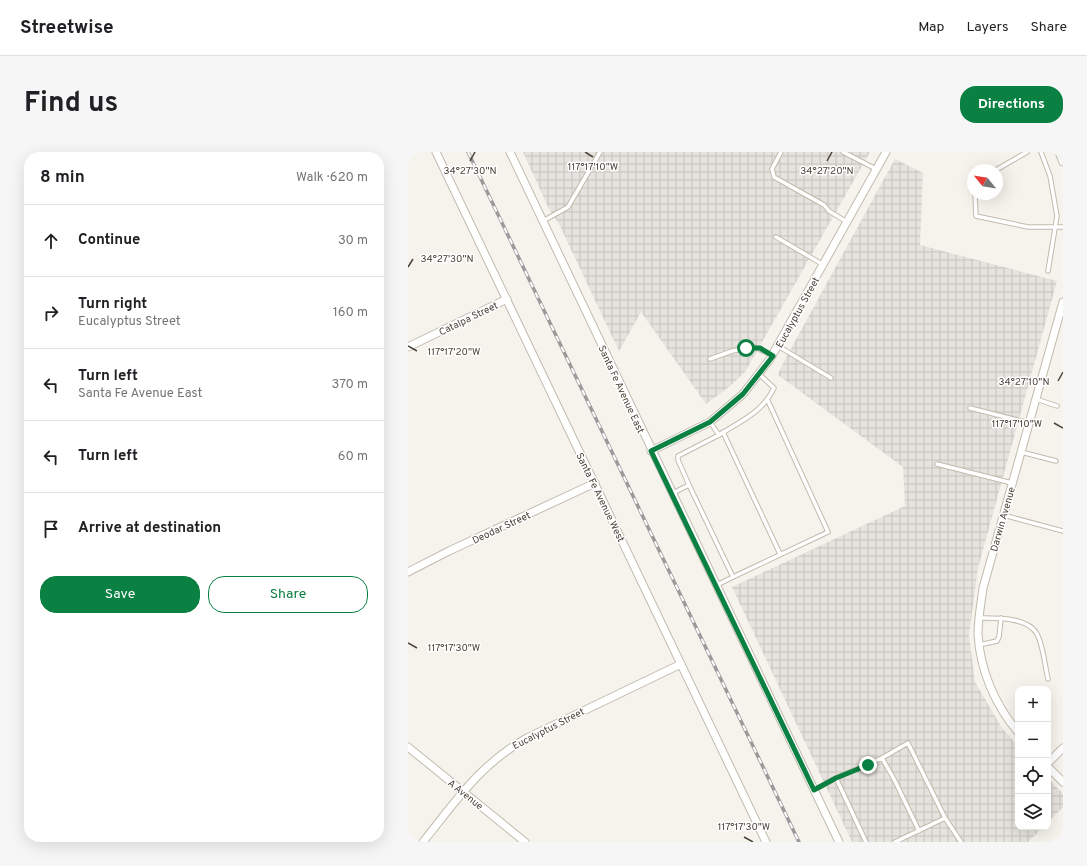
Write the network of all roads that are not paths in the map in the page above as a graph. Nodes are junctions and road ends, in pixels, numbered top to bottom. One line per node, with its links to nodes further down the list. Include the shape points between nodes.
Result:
1 (436, 152): 21 (street, Santa Fe Avenue West)
2 (510, 152): 14 (street, Santa Fe Avenue East)
3 (600, 152): 14 (lane, via 568,207)
4 (781, 152): 15 (lane, via 772,169 774,177 824,205 829,212)
5 (843, 152): 12 (lane)
6 (886, 152): 12 (street, Eucalyptus Street)
7 (1027, 152): 11 (lane)
8 (1042, 152): 16 (lane, via 1055,203)
9 (1059, 152): 10 (street)
10 (1063, 162)
11 (1003, 166)
12 (877, 170): 15 (street, Eucalyptus Street)
13 (975, 200): 16 (lane, via 976,216 1028,227)
14 (543, 221): 36 (street, Santa Fe Avenue East)
15 (847, 222): 19 (street, Eucalyptus Street)
16 (1055, 227): 17 (lane); 20 (lane)
17 (1063, 227)
18 (776, 237): 19 (lane)
19 (823, 265): 23 (street, Eucalyptus Street)
20 (1048, 271)
21 (507, 299): 24 (street, Catalpa Street); 40 (street, Santa Fe Avenue West)
22 (1063, 302): 29 (street, Darwin Avenue)
23 (778, 346): 25 (street, Eucalyptus Street); 28 (lane)
24 (408, 347)
25 (773, 356): 26 (lane, via 754,347); 27 (street, Eucalyptus Street)
26 (710, 359)
27 (759, 374): 30 (lane, via 774,388); 33 (street, Eucalyptus Street, via 743,394)
28 (831, 378)
29 (1036, 400): 31 (lane); 34 (street, Darwin Avenue)
30 (768, 401): 35 (lane); 46 (lane, via 828,532)
31 (1057, 406)
32 (970, 408): 34 (lane)
33 (710, 422): 35 (lane); 36 (street, Eucalyptus Street)
34 (1029, 423): 37 (street, Darwin Avenue)
35 (721, 434): 42 (lane, via 678,456); 46 (lane)
36 (651, 451): 43 (street, Santa Fe Avenue East)
37 (1021, 452): 38 (lane); 41 (street, Darwin Avenue)
38 (1056, 461)
39 (937, 464): 41 (lane)
40 (595, 483): 47 (street, Deodar Street); 53 (street, Santa Fe Avenue West)
41 (1012, 483): 44 (street, Darwin Avenue)
42 (689, 486): 43 (lane); 48 (lane)
43 (672, 494): 49 (street, Santa Fe Avenue East)
44 (1003, 514): 45 (lane); 50 (street, Darwin Avenue, via 983,588)
45 (1063, 531)
46 (780, 554): 48 (lane)
47 (408, 572)
48 (733, 577): 49 (lane)
49 (716, 585): 63 (street, Santa Fe Avenue East)
50 (980, 618): 51 (lane); 52 (street, Darwin Avenue)
51 (1001, 618): 52 (lane, via 1000,637 997,641); 54 (lane, via 1014,619 1037,634)
52 (979, 645): 55 (street, Darwin Avenue, via 991,689)
53 (681, 664): 64 (street, Eucalyptus Street, via 515,744 492,761); 69 (street, Santa Fe Avenue West)
54 (1048, 679)
55 (1015, 728)
56 (408, 747): 64 (street, A Avenue)
57 (1063, 748): 59 (street)
58 (882, 758): 61 (lane); 65 (lane, via 908,743); 66 (lane)
59 (1051, 760)
60 (1051, 770): 62 (street)
61 (836, 778): 63 (lane); 71 (lane)
62 (1063, 782)
63 (814, 790): 70 (street, Santa Fe Avenue East)
64 (464, 792): 67 (street, Eucalyptus Street); 68 (street, A Avenue)
65 (945, 818): 66 (lane); 73 (lane)
66 (919, 831): 72 (lane)
67 (423, 842)
68 (525, 842)
69 (766, 842)
70 (839, 842)
71 (866, 842)
72 (896, 842)
73 (961, 842)

